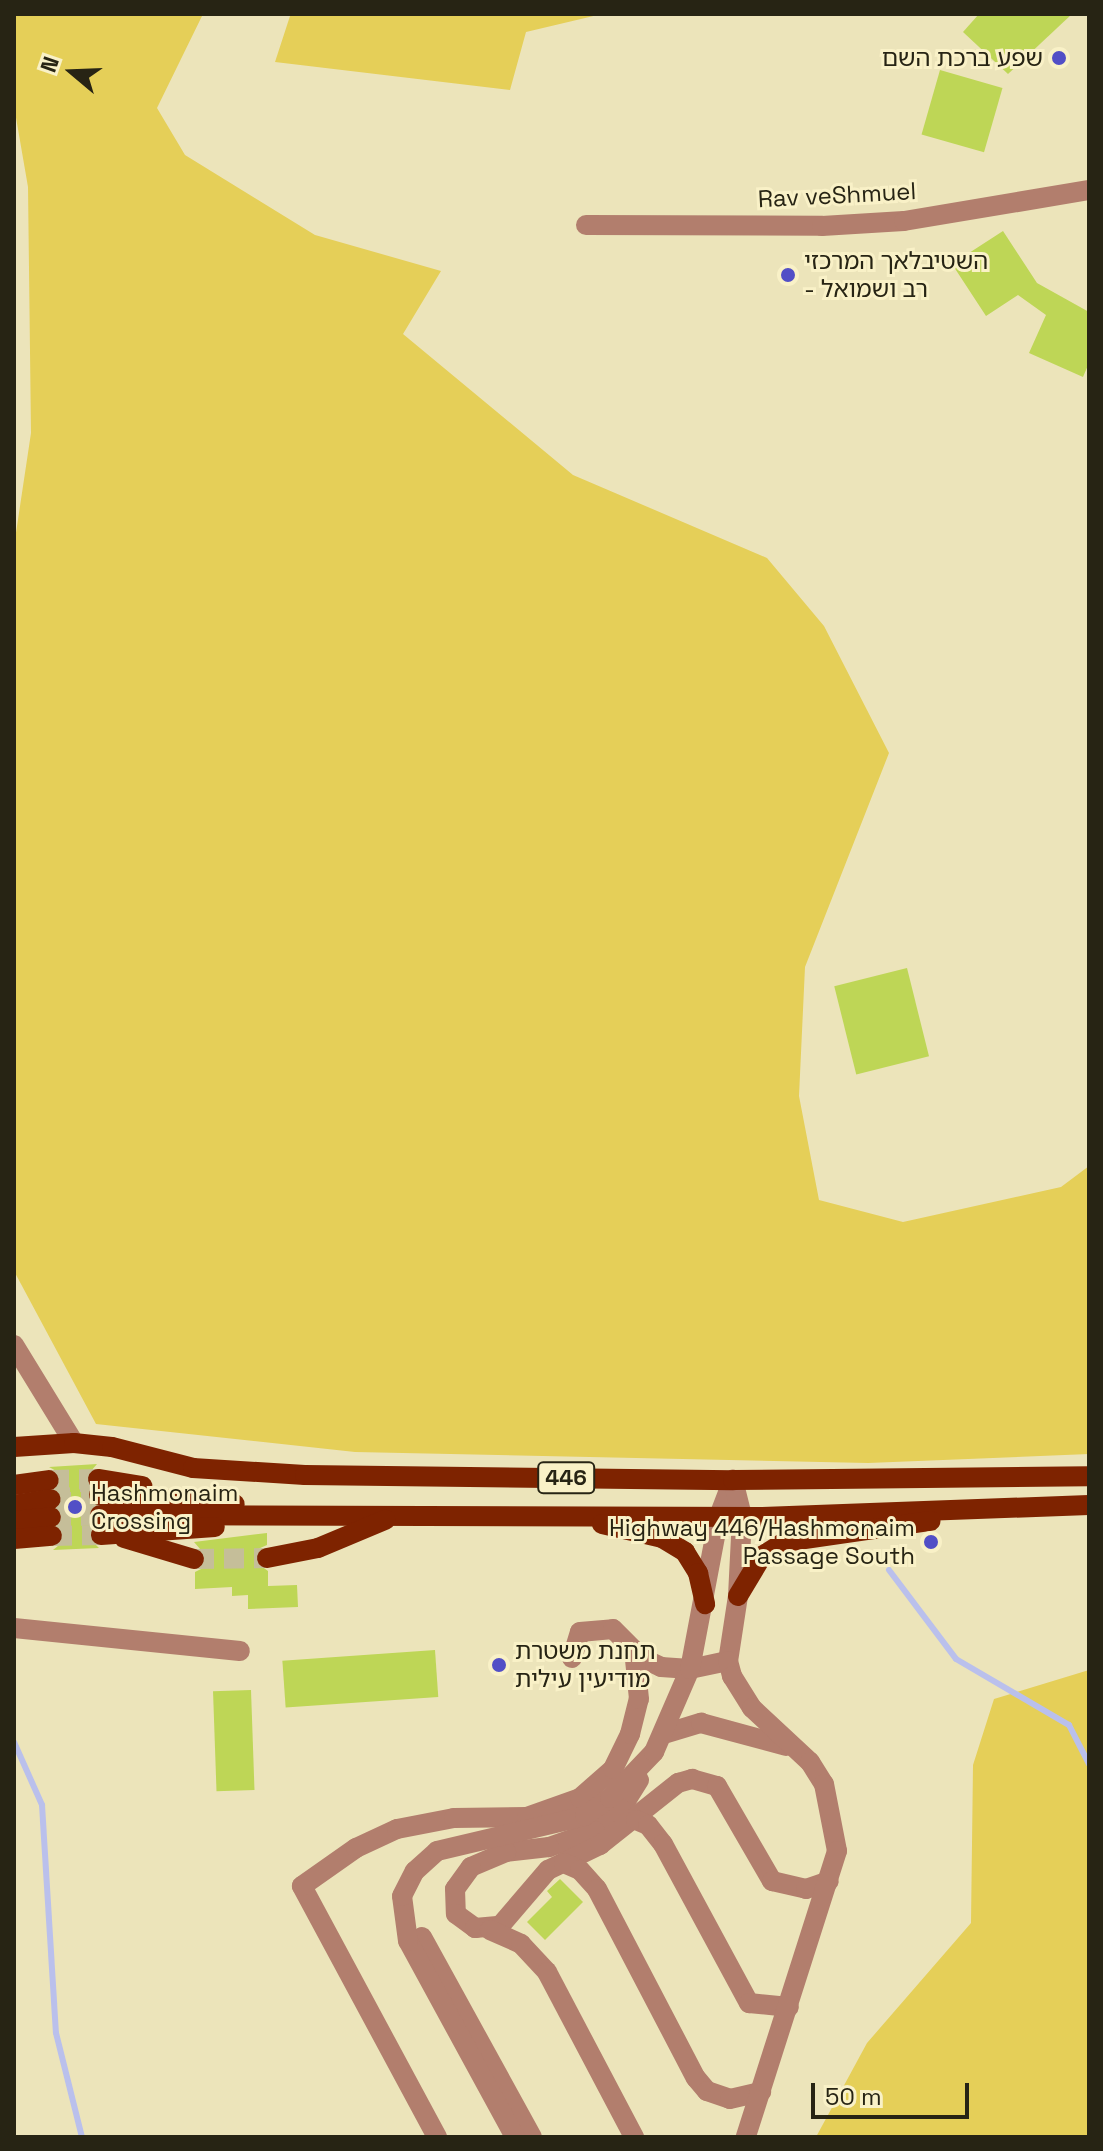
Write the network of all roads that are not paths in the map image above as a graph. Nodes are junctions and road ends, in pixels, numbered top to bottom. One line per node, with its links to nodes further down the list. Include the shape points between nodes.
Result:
1 (1089, 190): 2 (street, Rav veShmuel, via 904,221)
2 (586, 225)
3 (14, 1345): 4 (street)
4 (74, 1443): 5 (main road, 446); 7 (main road, 446, via 193,1468 251,1473)
5 (14, 1447)
6 (1089, 1476): 7 (main road, 446)
7 (733, 1480): 15 (street); 17 (street)
8 (14, 1485): 12 (main road)
9 (14, 1505): 12 (main road)
10 (1089, 1505): 11 (main road, 446)
11 (1013, 1507): 17 (main road, 446); 23 (main road, via 784,1542 762,1556)
12 (51, 1508): 19 (main road); 20 (main road)
13 (103, 1512): 16 (main road, 446); 16 (main road, 446, via 193,1500); 18 (main road, 446); 22 (main road)
14 (567, 1516): 15 (main road, 446); 16 (main road, 446); 24 (main road, via 662,1538 685,1552 698,1573)
15 (719, 1516): 17 (main road, 446); 24 (street)
16 (419, 1517): 18 (main road, 446)
17 (742, 1517): 23 (street)
18 (386, 1519): 21 (main road, 446, via 318,1548)
19 (14, 1521)
20 (14, 1539)
21 (267, 1558)
22 (194, 1559)
23 (738, 1596): 29 (street)
24 (705, 1604): 30 (street)
25 (14, 1628): 27 (street)
26 (634, 1650): 28 (street, via 613,1629 580,1632); 30 (street, via 661,1667); 40 (street, via 639,1699 630,1734 613,1769 580,1798 527,1817 454,1818 397,1829 356,1848 302,1886)
27 (240, 1651)
28 (572, 1658)
29 (728, 1661): 30 (street); 32 (street, via 752,1708)
30 (690, 1669): 31 (street)
31 (659, 1743): 32 (street, via 688,1724 730,1727); 36 (street, via 610,1798 585,1816 437,1851); 37 (street, via 621,1809 595,1831 559,1845 486,1858 460,1878 456,1914 475,1928)
32 (800, 1752): 35 (street, via 824,1784 832,1806 837,1851)
33 (636, 1820): 34 (street); 35 (street, via 678,1783 706,1780 717,1786 772,1881 806,1889); 38 (street, via 648,1825 663,1844 749,2003)
34 (564, 1863): 37 (street, via 537,1879 510,1915); 39 (street, via 580,1870 597,1889 707,2091 730,2099)
35 (829, 1881): 38 (street)
36 (407, 1884): 41 (street, via 401,1915 408,1941); 42 (street, via 413,1921)
37 (490, 1930): 43 (street, via 521,1944 547,1972)
38 (789, 2007): 39 (street)
39 (761, 2092): 44 (street)
40 (437, 2137)
41 (515, 2137)
42 (532, 2137)
43 (634, 2137)
44 (746, 2137)

